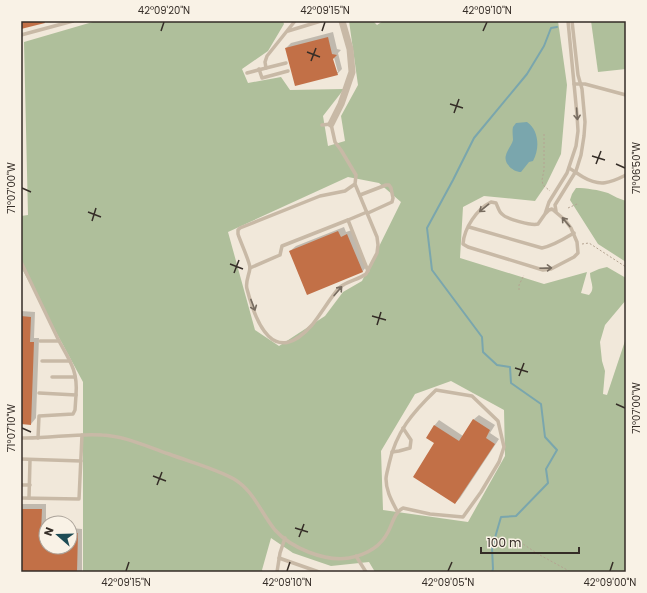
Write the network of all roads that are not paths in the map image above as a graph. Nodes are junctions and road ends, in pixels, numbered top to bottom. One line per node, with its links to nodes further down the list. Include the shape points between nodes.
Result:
1 (74, 21): 8 (lane)
2 (295, 21): 7 (lane)
3 (321, 21): 7 (lane)
4 (342, 21): 17 (street, via 350,49 352,72)
5 (568, 21): 14 (lane)
6 (572, 21): 15 (lane)
7 (287, 31): 10 (lane, via 266,56)
8 (21, 35)
9 (286, 63): 10 (lane)
10 (266, 68): 11 (lane)
11 (258, 70): 12 (lane, via 262,78); 13 (lane)
12 (288, 71)
13 (247, 73)
14 (574, 84): 15 (lane); 19 (lane, one-way to 19, via 578,131)
15 (581, 84): 16 (lane); 20 (lane, via 585,130)
16 (626, 95)
17 (330, 124): 18 (lane); 22 (lane, via 335,142 356,175)
18 (322, 125)
19 (569, 168): 20 (lane); 26 (lane, via 549,202)
20 (576, 171): 21 (lane, via 588,179 602,183); 25 (lane, via 555,205)
21 (626, 175)
22 (355, 184): 23 (lane); 31 (lane, via 344,191 320,196 239,229 238,234)
23 (360, 195): 24 (lane); 24 (lane, via 386,185 391,188 392,202)
24 (368, 212): 27 (lane); 32 (lane, via 378,245)
25 (556, 212): 26 (lane, via 550,209); 29 (lane, one-way to 25)
26 (545, 214): 28 (lane, one-way to 28, via 538,224 531,224 503,216 493,202 479,211)
27 (348, 220): 31 (lane, via 282,246 280,255); 32 (lane)
28 (469, 227): 29 (lane, via 542,248); 29 (lane, one-way to 29, via 463,243 465,246 543,270 551,269 575,257 578,253)
29 (574, 233)
30 (21, 262): 34 (lane)
31 (250, 268): 32 (lane, one-way to 32, via 246,286 260,325 269,338 281,343 302,334 339,289)
32 (368, 271)
33 (40, 341): 34 (lane)
34 (59, 341): 36 (lane)
35 (42, 361): 36 (lane)
36 (70, 361): 38 (lane)
37 (52, 377): 38 (lane)
38 (76, 377): 40 (lane)
39 (39, 393): 40 (lane)
40 (76, 395): 44 (lane, via 73,414 39,416)
41 (403, 428): 45 (lane); 45 (lane, via 411,440 410,448); 53 (lane, via 416,408 436,390 472,396 498,421 504,446 499,462 462,517 404,508)
42 (82, 435): 44 (lane); 48 (lane); 54 (lane, via 119,437 212,469 233,479 246,488 276,531)
43 (21, 438): 44 (lane)
44 (38, 438)
45 (392, 452): 53 (lane, via 386,479 388,493)
46 (21, 459): 47 (lane)
47 (30, 460): 48 (lane); 50 (lane)
48 (81, 461): 52 (lane, via 79,499)
49 (21, 484): 50 (lane)
50 (30, 484): 52 (lane)
51 (21, 498): 52 (lane)
52 (29, 498)
53 (397, 511): 55 (lane, via 381,542 372,550)
54 (285, 538): 55 (lane, via 305,551 318,555 347,558); 56 (lane)
55 (356, 556): 59 (lane)
56 (279, 558): 57 (lane); 58 (lane)
57 (277, 572)
58 (319, 572)
59 (366, 572)

